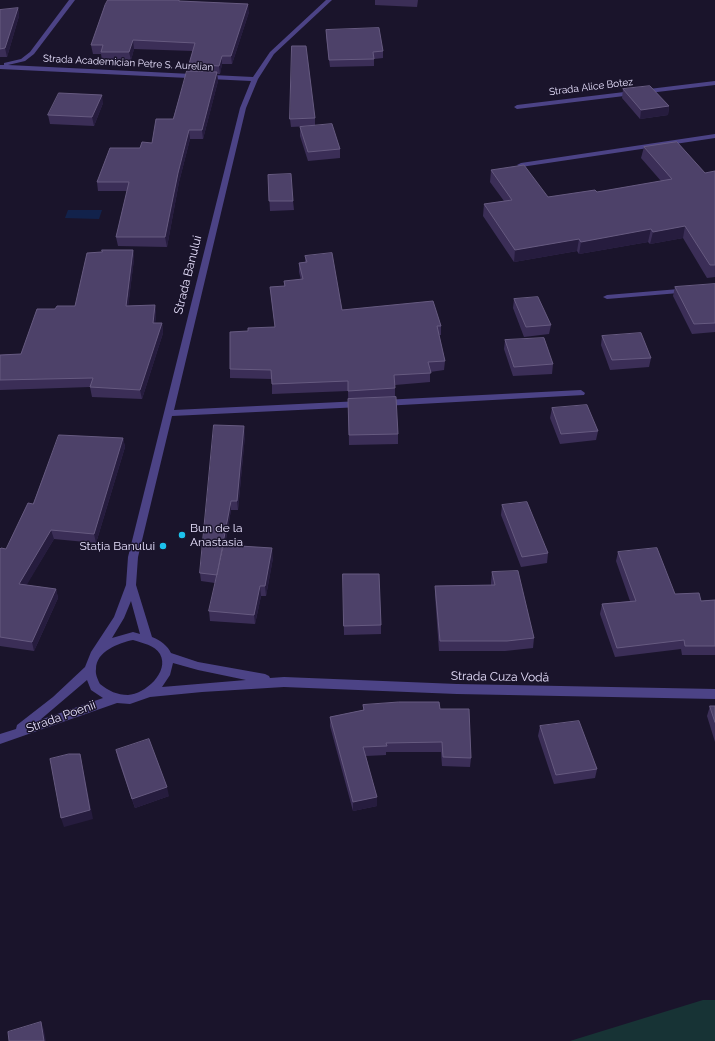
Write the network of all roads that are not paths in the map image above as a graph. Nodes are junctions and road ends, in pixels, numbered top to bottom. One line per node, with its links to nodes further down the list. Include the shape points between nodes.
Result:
1 (72, 0): 3 (street, via 32,53 23,60)
2 (329, 0): 4 (street, Strada Banului, via 272,53)
3 (0, 66): 4 (street, Strada Academician Petre S. Aurelian)
4 (255, 79): 12 (street, Strada Banului, via 243,108)
5 (715, 83): 6 (street, Strada Alice Botez)
6 (517, 107)
7 (715, 136): 8 (street)
8 (521, 165)
9 (715, 288): 10 (street)
10 (607, 297)
11 (581, 393): 12 (street)
12 (168, 413): 13 (street, Strada Banului, via 133,557)
13 (131, 585): 14 (street, Strada Banului); 15 (street, Strada Banului, via 119,618)
14 (147, 638): 15 (street, via 133,636 119,639 106,645); 16 (street, via 161,645)
15 (96, 654): 17 (street)
16 (168, 657): 18 (street, Strada Cuza Vodă, via 240,675); 19 (street, via 166,677)
17 (90, 669): 21 (street, via 95,687); 22 (street, Strada Poenii, via 41,714)
18 (284, 682): 19 (street, Strada Cuza Vodă); 20 (street, Strada Cuza Vodă, via 457,689)
19 (150, 693): 21 (street, via 132,699)
20 (715, 694)
21 (115, 698): 22 (street, Strada Poenii)
22 (4, 738)

